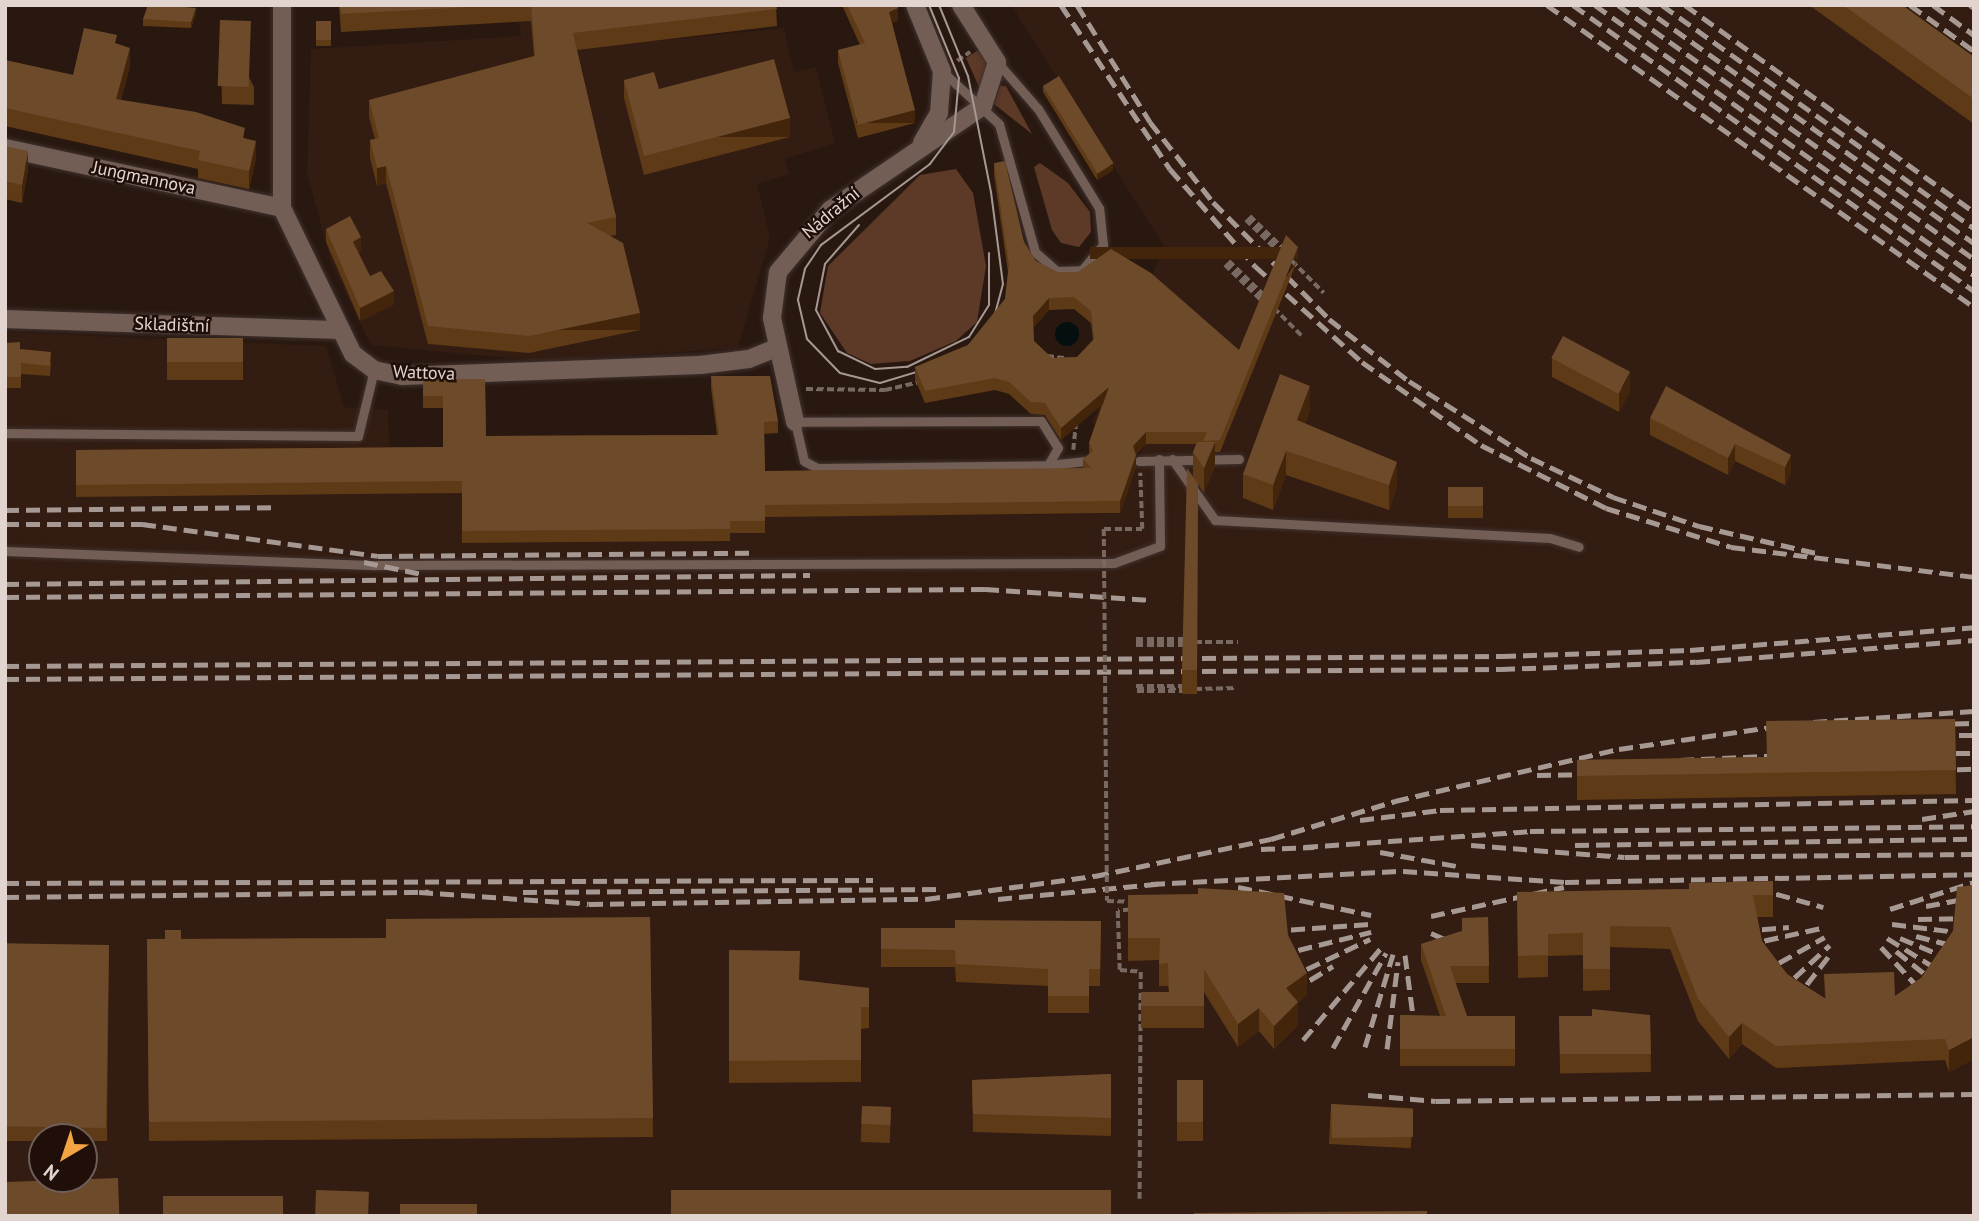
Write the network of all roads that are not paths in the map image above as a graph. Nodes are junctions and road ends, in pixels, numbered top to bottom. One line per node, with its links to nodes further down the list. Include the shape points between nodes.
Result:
1 (282, 5): 9 (street, Wattova)
2 (915, 5): 5 (street, Nádražní)
3 (961, 5): 4 (street)
4 (997, 62): 6 (street); 6 (lane, via 1038,109 1099,208 1103,245 1082,270 1057,271 1035,252 1001,131)
5 (942, 71): 6 (lane); 7 (street, Nádražní, via 939,113)
6 (983, 106): 7 (street, Nádražní)
7 (917, 147): 12 (street, Nádražní, via 814,224 783,261 772,300)
8 (5, 148): 9 (street, Jungmannova)
9 (282, 208): 11 (street, Wattova)
10 (5, 319): 11 (street, Skladištní)
11 (339, 330): 13 (street, Wattova, via 353,354)
12 (778, 347): 13 (street, Wattova, via 749,359 700,365 402,376); 14 (street, Nádražní)
13 (374, 370): 15 (lane, via 358,436)
14 (795, 422): 21 (lane, via 800,452 812,467); 21 (lane, via 1041,421 1058,448)
15 (5, 433)
16 (1159, 459): 17 (lane); 20 (lane); 23 (lane, via 1160,546 1114,563 376,565)
17 (1172, 459): 18 (lane); 22 (lane, via 1216,520 1550,538)
18 (1239, 459)
19 (1086, 461): 21 (lane)
20 (1139, 461)
21 (1048, 465)
22 (1579, 547)
23 (5, 551)

